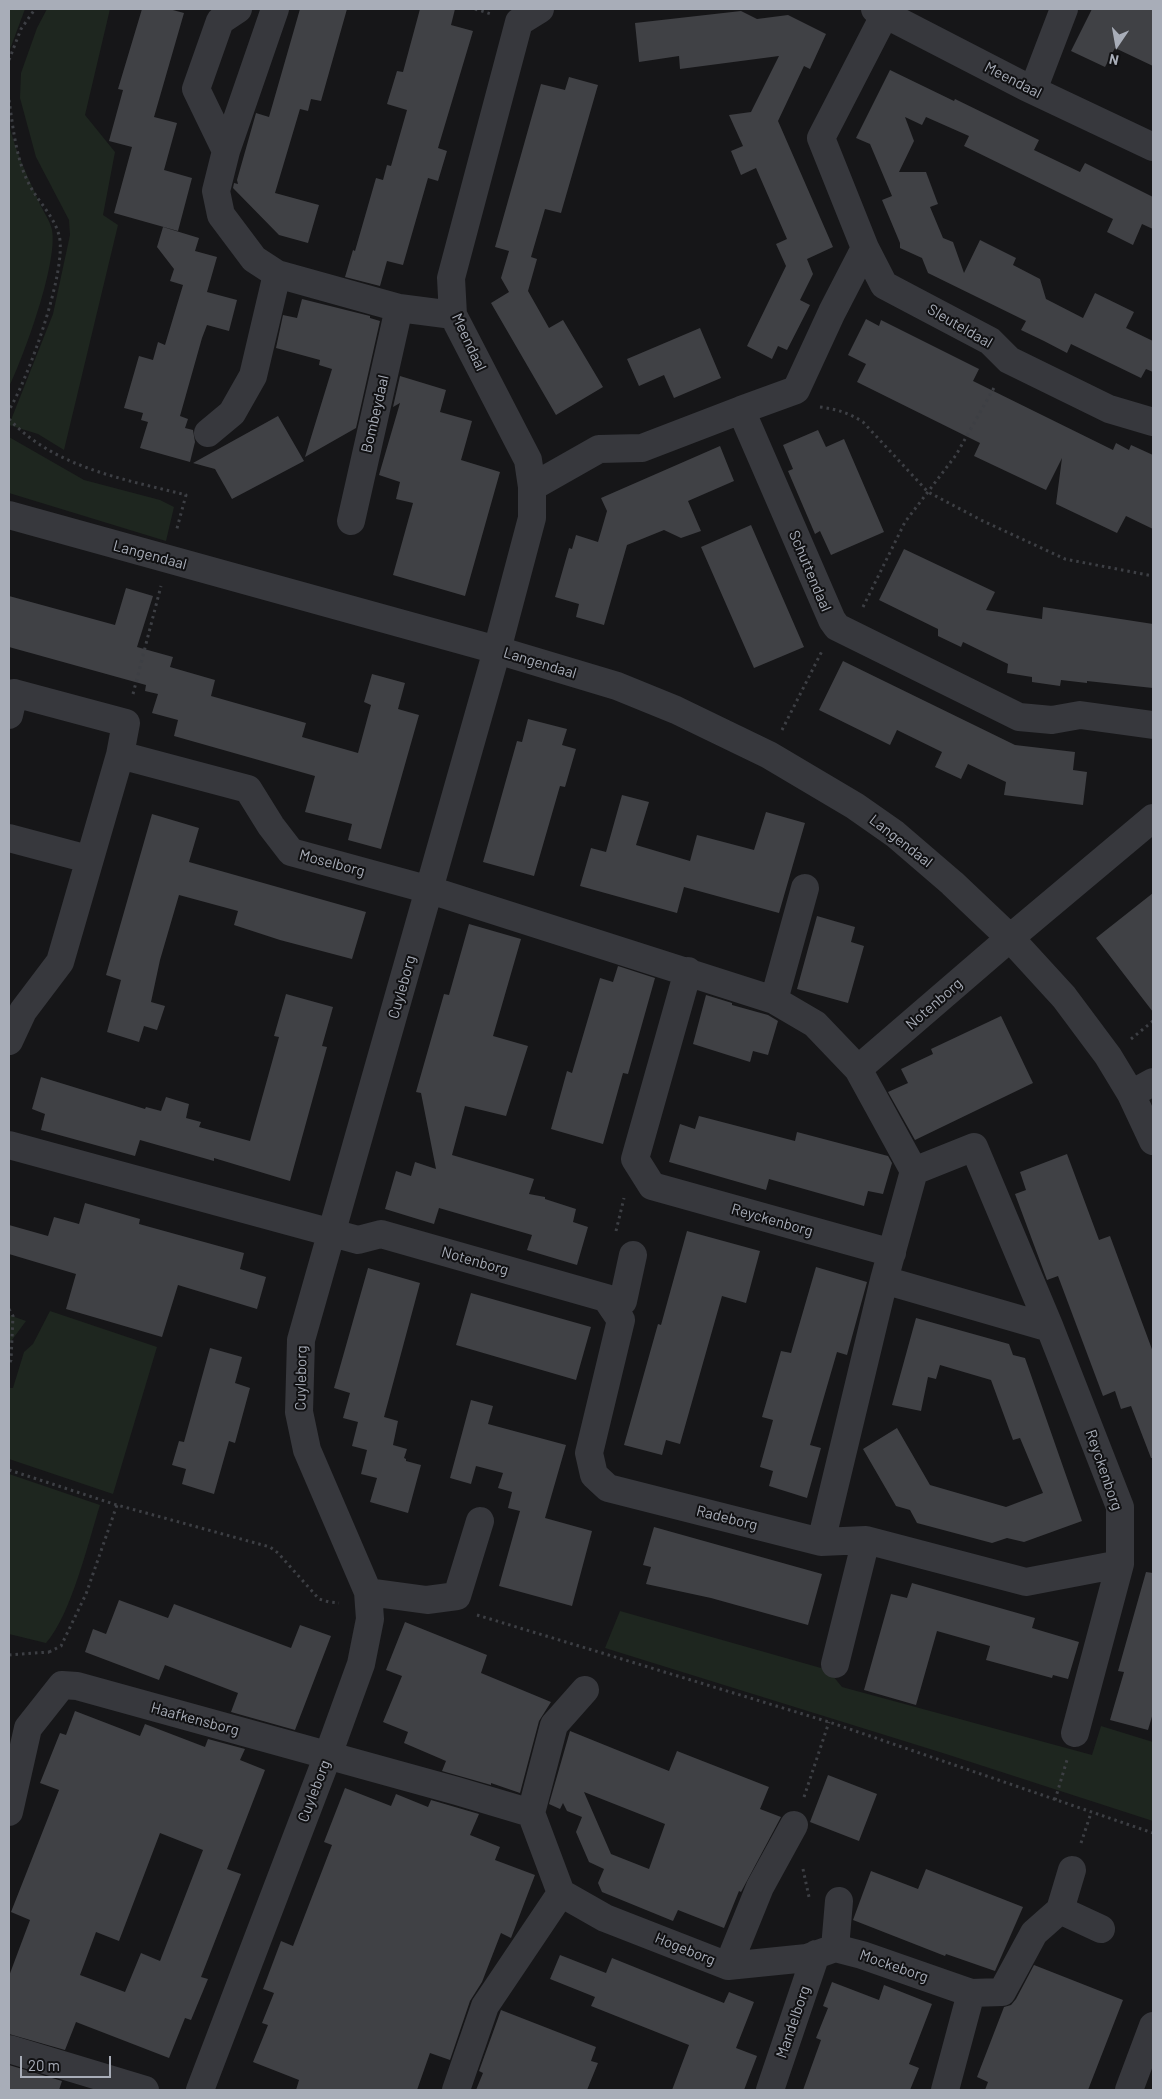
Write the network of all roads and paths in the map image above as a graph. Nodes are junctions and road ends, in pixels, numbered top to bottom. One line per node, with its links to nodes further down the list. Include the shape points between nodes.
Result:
1 (35, 9): 7 (path, via 21,29)
2 (238, 9): 11 (street, via 220,21 196,89)
3 (275, 9): 11 (street)
4 (540, 9): 15 (street, Meendaal, via 519,22 452,278)
5 (1064, 9): 8 (street)
6 (880, 11): 8 (street, Meendaal); 12 (street, Sleuteldaal, via 821,138)
7 (9, 60)
8 (1033, 90): 10 (street, Meendaal)
9 (9, 100): 18 (path, via 23,169 28,183 56,227 60,248 57,277 44,324)
10 (1153, 147)
11 (226, 151): 13 (street, via 216,192 221,215 254,259)
12 (865, 248): 16 (street, Sleuteldaal, via 884,285 990,341); 17 (street, via 796,390)
13 (277, 274): 14 (street); 22 (street, via 253,376 232,413)
14 (399, 308): 15 (street); 26 (street, Bombeydaal)
15 (454, 314): 23 (street, Meendaal, via 528,460)
16 (1009, 360): 21 (street, Sleuteldaal, via 1109,409); 24 (path, via 956,455)
17 (779, 397): 19 (street); 24 (path, via 804,408 838,410 853,415)
18 (9, 410)
19 (740, 410): 23 (street, via 642,448 599,449); 29 (street, Schuttendaal, via 832,620)
20 (9, 419): 27 (path, via 51,452 72,463 186,495)
21 (1153, 422)
22 (208, 434)
23 (532, 487): 30 (street, Meendaal, via 532,518)
24 (928, 492): 28 (path, via 1065,559); 29 (path, via 905,522)
25 (9, 516): 27 (street, Langendaal)
26 (350, 521)
27 (168, 560): 30 (street, Langendaal); 32 (path)
28 (1153, 576)
29 (843, 631): 33 (street, via 1019,717 1052,720 1080,715); 35 (path, via 829,638)
30 (497, 650): 35 (street, Langendaal, via 618,686); 40 (street, Cuyleborg)
31 (9, 715): 32 (street, via 14,694)
32 (126, 723): 34 (street)
33 (1153, 725)
34 (120, 755): 38 (street); 40 (street, Moselborg, via 248,789 270,826 291,852)
35 (769, 755): 41 (street, Langendaal, via 895,834)
36 (1153, 818): 41 (street)
37 (9, 838): 38 (street)
38 (88, 859): 44 (street, via 60,962 23,1011)
39 (805, 888): 43 (street)
40 (430, 890): 42 (street); 51 (street, Cuyleborg)
41 (1010, 938): 45 (street, Notenborg); 46 (street, Langendaal, via 1064,997 1108,1056)
42 (688, 971): 43 (street); 49 (street)
43 (774, 1000): 45 (street, via 815,1024)
44 (9, 1041)
45 (858, 1069): 50 (street)
46 (1142, 1088): 47 (street, Langendaal)
47 (1153, 1141)
48 (9, 1145): 51 (street)
49 (635, 1159): 52 (street, Reyckenborg, via 652,1186); 53 (path, via 614,1235)
50 (914, 1172): 52 (street); 57 (street, Reyckenborg, via 974,1147)
51 (330, 1233): 55 (street, Notenborg, via 358,1240 381,1234 606,1298); 65 (street, Cuyleborg, via 301,1340 299,1412 307,1450)
52 (892, 1253): 54 (street)
53 (633, 1255): 55 (street, via 623,1301)
54 (884, 1280): 57 (street); 63 (street)
55 (614, 1308): 63 (street, Radeborg, via 621,1320 589,1453 594,1475 608,1488)
56 (9, 1309): 58 (path, via 13,1316)
57 (1050, 1328): 64 (street, Reyckenborg, via 1120,1507)
58 (9, 1364)
59 (9, 1470): 60 (path)
60 (118, 1504): 65 (path, via 270,1547 319,1599 341,1603); 67 (path, via 86,1594 61,1646)
61 (480, 1521): 65 (street, via 457,1596 427,1600)
62 (866, 1540): 63 (street, Radeborg); 64 (street, Radeborg, via 1026,1582); 69 (street)
63 (821, 1542)
64 (1120, 1564): 72 (street, Reyckenborg)
65 (368, 1592): 73 (street, Cuyleborg, via 370,1619 360,1664)
66 (473, 1614): 74 (path, via 829,1722)
67 (49, 1652): 68 (path); 70 (path)
68 (9, 1656)
69 (835, 1664)
70 (62, 1685): 73 (street, Haafkensborg, via 76,1686); 75 (street, via 28,1728)
71 (585, 1690): 76 (street, via 554,1726)
72 (1075, 1733): 74 (path)
73 (328, 1755): 76 (street); 90 (street, Cuyleborg)
74 (1055, 1800): 78 (path)
75 (9, 1812)
76 (531, 1813): 80 (street)
77 (794, 1825): 85 (street, via 760,1888)
78 (1153, 1833)
79 (1072, 1870): 82 (street)
80 (561, 1893): 85 (street, Hogeborg, via 605,1918); 91 (street, via 485,2006)
81 (839, 1900): 84 (street, Mandelborg)
82 (1060, 1910): 83 (street); 86 (street, Mockeborg, via 1034,1933 1002,1992)
83 (1101, 1929)
84 (826, 1951): 85 (street, Hogeborg, via 807,1958); 86 (street, Mockeborg, via 862,1955); 92 (street, Mandelborg)
85 (728, 1966)
86 (971, 1993): 93 (street)
87 (1153, 2026): 94 (street)
88 (9, 2049): 89 (street)
89 (145, 2090)
90 (200, 2090)
91 (456, 2090)
92 (770, 2090)
93 (945, 2090)
94 (1128, 2090)

